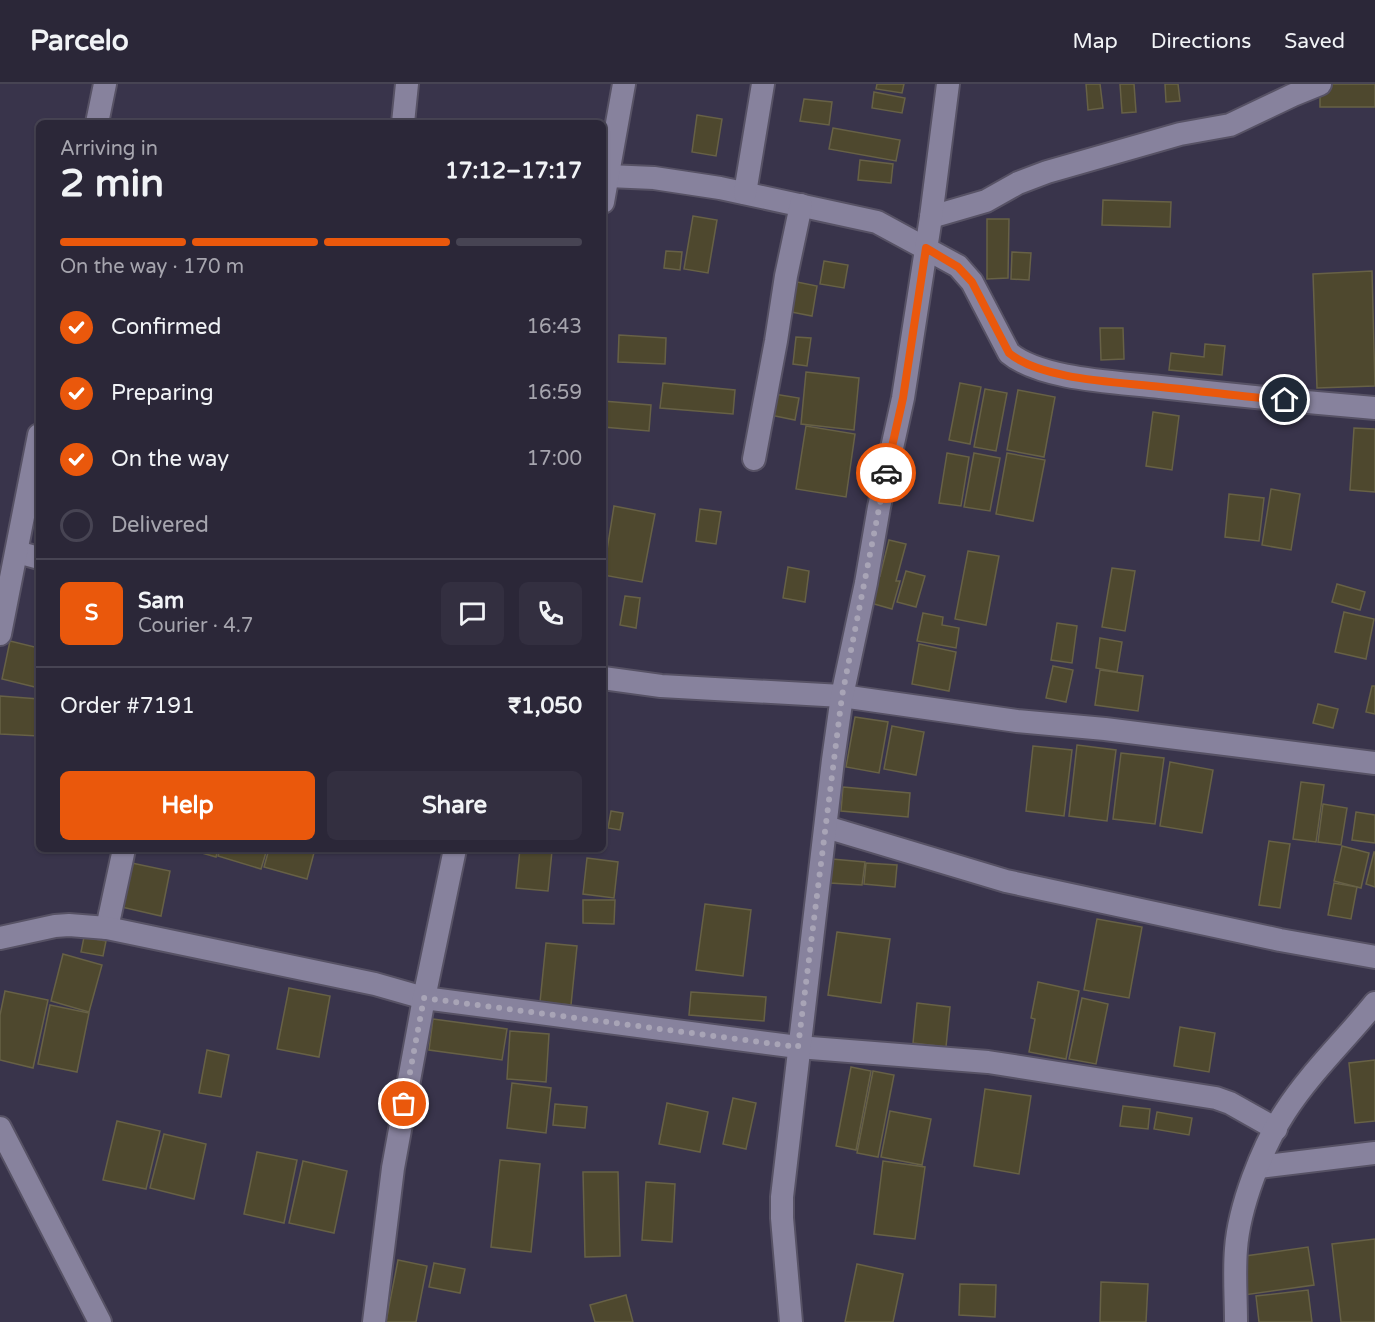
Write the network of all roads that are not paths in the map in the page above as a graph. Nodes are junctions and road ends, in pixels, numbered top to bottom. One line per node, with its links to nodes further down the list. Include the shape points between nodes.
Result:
1 (105, 84): 7 (street)
2 (407, 84): 8 (street)
3 (624, 84): 9 (street)
4 (763, 84): 11 (street)
5 (948, 84): 13 (street)
6 (1320, 84): 13 (street, via 1230,125 1180,134 1047,172 986,201)
7 (98, 120)
8 (403, 120)
9 (608, 176): 10 (street); 11 (street, via 661,178)
10 (606, 186)
11 (745, 193): 12 (street)
12 (801, 205): 14 (street, via 868,219); 17 (street)
13 (931, 217): 14 (street)
14 (926, 248): 15 (street, via 958,267 972,282 1009,353 1030,366 1074,376); 22 (street, via 903,398)
15 (1375, 408)
16 (36, 451): 18 (street)
17 (754, 459)
18 (17, 552): 19 (street); 20 (street)
19 (36, 557)
20 (0, 634)
21 (606, 678): 22 (street, via 661,686)
22 (842, 696): 23 (street); 24 (street)
23 (1375, 763)
24 (825, 827): 29 (street, via 1006,881); 32 (street)
25 (123, 852): 27 (street)
26 (454, 852): 30 (street)
27 (107, 928): 28 (street, via 55,926); 30 (street, via 375,984)
28 (0, 938)
29 (1375, 957)
30 (424, 998): 32 (street); 38 (street, via 393,1168)
31 (1375, 1003): 34 (street, via 1314,1075)
32 (798, 1047): 34 (street, via 988,1062 1216,1098); 39 (street, via 782,1218)
33 (0, 1128): 37 (street)
34 (1276, 1129): 36 (street)
35 (1375, 1153): 36 (street)
36 (1259, 1167): 40 (street, via 1238,1230)
37 (100, 1322)
38 (374, 1322)
39 (791, 1322)
40 (1236, 1322)

